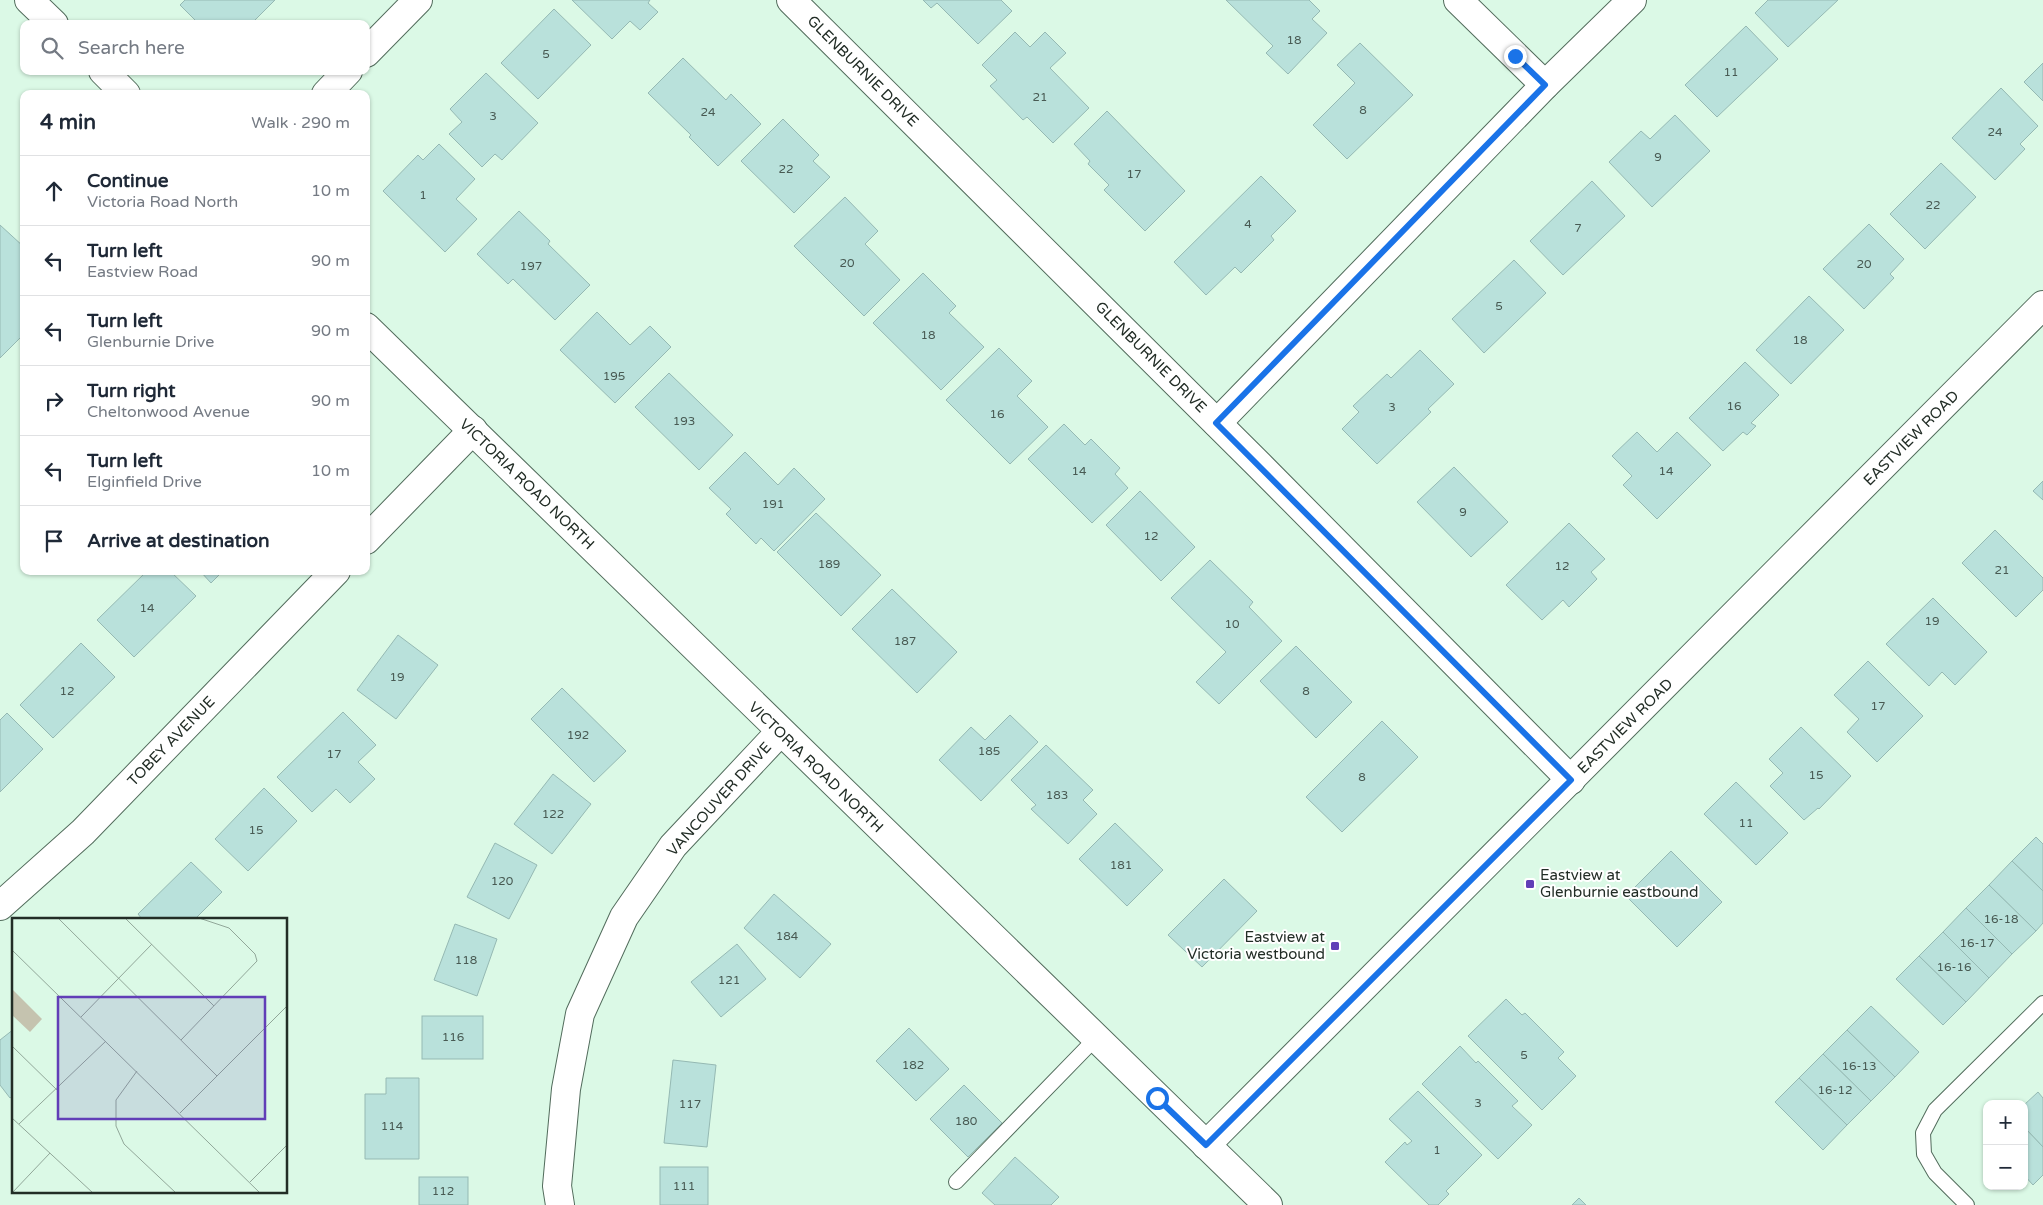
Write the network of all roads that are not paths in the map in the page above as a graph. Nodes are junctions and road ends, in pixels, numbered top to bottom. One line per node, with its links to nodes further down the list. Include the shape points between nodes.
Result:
1 (29, 0): 6 (street)
2 (418, 0): 7 (street)
3 (791, 0): 15 (street, GLENBURNIE DRIVE)
4 (1458, 0): 10 (street)
5 (1632, 0): 10 (street)
6 (50, 20)
7 (370, 49)
8 (107, 75): 11 (street)
9 (344, 75): 12 (street)
10 (1545, 85): 15 (street)
11 (122, 90)
12 (330, 90)
13 (2043, 305): 20 (street, EASTVIEW ROAD)
14 (370, 331): 16 (street, VICTORIA ROAD NORTH)
15 (1216, 423): 20 (street, GLENBURNIE DRIVE)
16 (472, 430): 17 (street); 19 (street, VICTORIA ROAD NORTH)
17 (370, 536)
18 (332, 575): 21 (street, TOBEY AVENUE, via 83,832)
19 (780, 732): 23 (street, VICTORIA ROAD NORTH); 26 (street, VANCOUVER DRIVE, via 673,846 620,926 580,1014 566,1089 557,1186)
20 (1571, 780): 24 (street, EASTVIEW ROAD)
21 (0, 906)
22 (2043, 1003): 28 (lane, via 1935,1110 1923,1133 1924,1154 1935,1173)
23 (1096, 1038): 24 (street, VICTORIA ROAD NORTH); 25 (lane)
24 (1206, 1145): 27 (street, VICTORIA ROAD NORTH)
25 (956, 1182)
26 (560, 1205)
27 (1268, 1205)
28 (1967, 1205)

